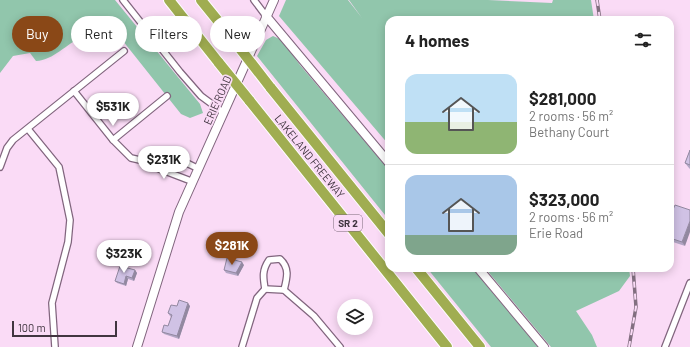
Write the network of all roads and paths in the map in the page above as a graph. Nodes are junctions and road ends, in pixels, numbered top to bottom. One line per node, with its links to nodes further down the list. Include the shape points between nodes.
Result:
1 (123, 0): 10 (street, via 201,96)
2 (169, 0): 19 (highway, LAKELAND FREEWAY / SR 2, bridge)
3 (201, 0): 18 (highway, LAKELAND FREEWAY / SR 2, bridge)
4 (254, 0): 6 (street)
5 (274, 0): 6 (street, ERIE ROAD)
6 (266, 16): 10 (street, ERIE ROAD); 13 (street)
7 (123, 52): 8 (street)
8 (74, 91): 11 (street); 12 (street)
9 (167, 96): 12 (street)
10 (224, 113): 16 (street, ERIE ROAD)
11 (28, 129): 15 (street, via 7,148); 26 (street, via 58,167 70,220 68,242 52,303)
12 (113, 140): 14 (street, via 131,158)
13 (385, 158)
14 (153, 164): 16 (street, via 165,158 175,159); 17 (street, via 157,168)
15 (0, 167)
16 (197, 168): 17 (street, ERIE ROAD)
17 (191, 181): 27 (street, ERIE ROAD, via 168,243)
18 (385, 229)
19 (385, 270)
20 (387, 272): 30 (highway, LAKELAND FREEWAY / SR 2, bridge)
21 (419, 272): 31 (highway)
22 (481, 272): 32 (street)
23 (690, 283): 33 (street)
24 (265, 289): 25 (street); 25 (street, via 264,266 273,258 280,259 287,268); 28 (street, via 256,298)
25 (284, 290): 29 (street, via 314,316)
26 (55, 347)
27 (137, 347)
28 (242, 347)
29 (340, 347)
30 (447, 347)
31 (480, 347)
32 (544, 347)
33 (664, 347)

